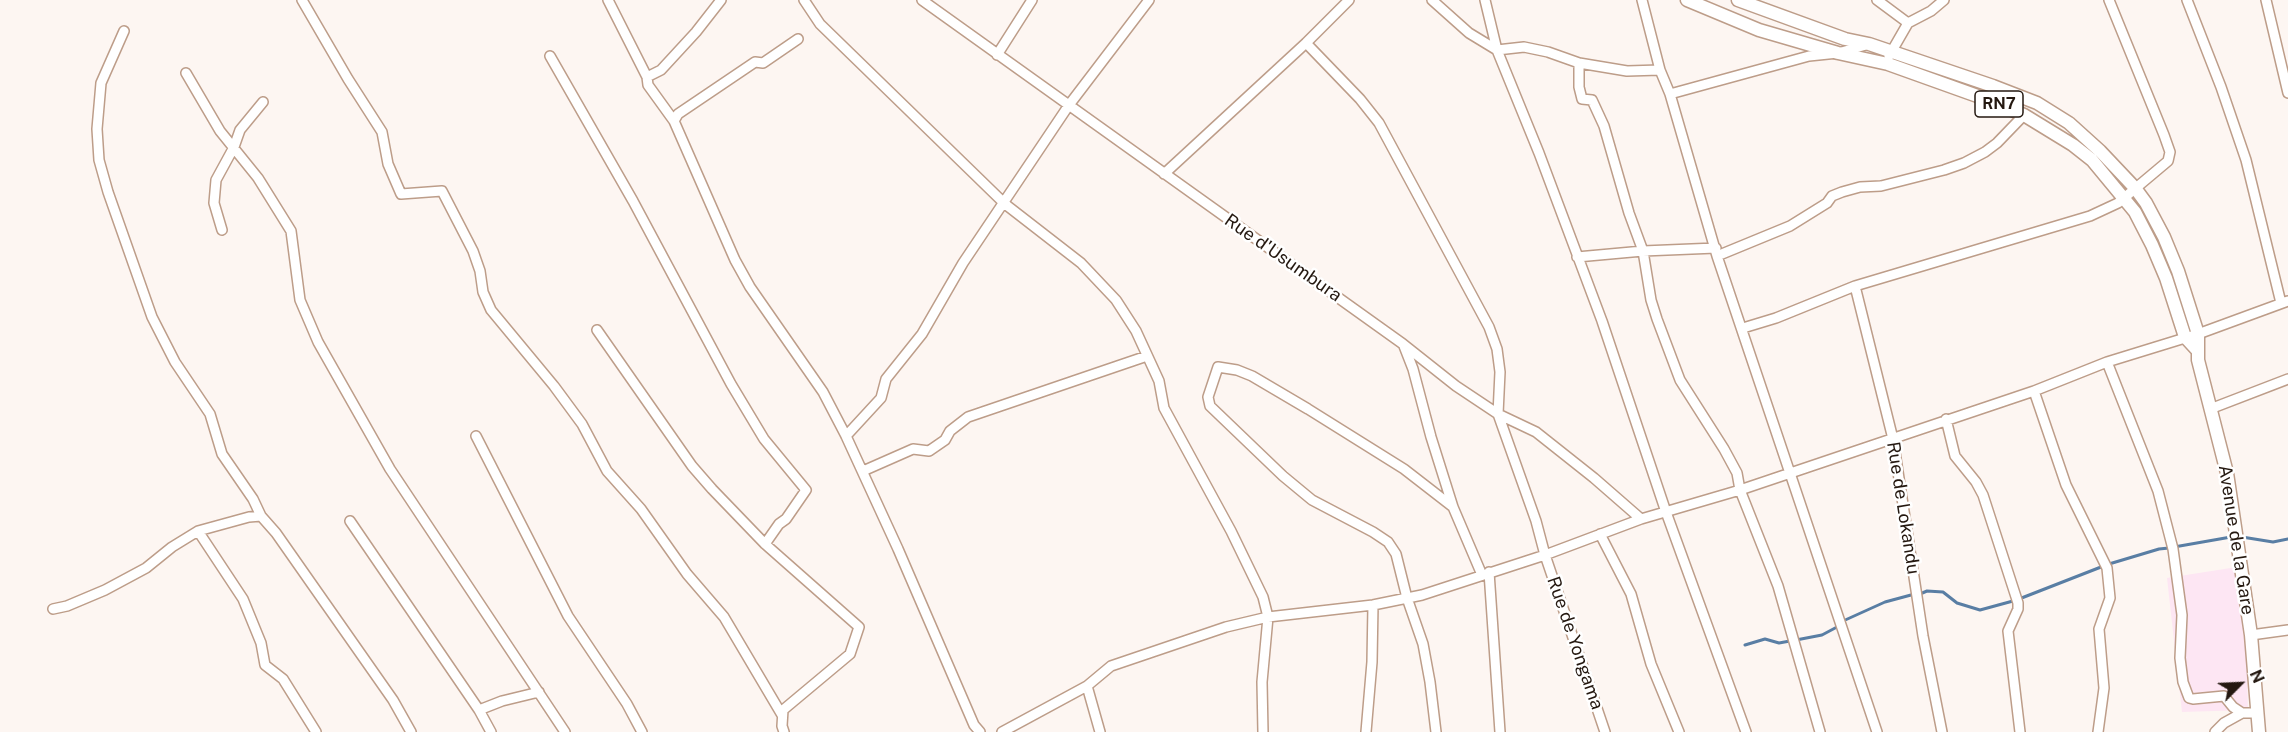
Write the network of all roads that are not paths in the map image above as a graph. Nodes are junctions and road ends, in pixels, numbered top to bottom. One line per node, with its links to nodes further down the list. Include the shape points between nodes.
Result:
1 (302, 0): 90 (street, via 382,132 388,164 401,194 442,191 473,251 491,310 582,424 607,471 724,617)
2 (608, 0): 32 (street)
3 (721, 0): 32 (street, via 661,70)
4 (804, 0): 43 (street, via 820,24)
5 (922, 0): 26 (street, Rue d'Usumbura)
6 (1032, 0): 26 (street)
7 (1149, 0): 36 (street)
8 (1349, 0): 22 (street)
9 (1432, 0): 24 (street, via 1469,33)
10 (1485, 0): 24 (street)
11 (1642, 0): 30 (street)
12 (1687, 0): 25 (main road, RN7, via 1759,30)
13 (1738, 0): 23 (main road, RN7)
14 (1877, 0): 19 (street)
15 (1944, 0): 19 (street)
16 (2109, 0): 41 (street, via 2170,152 2168,161)
17 (2187, 0): 49 (street, via 2246,160)
18 (2266, 0): 33 (street)
19 (1908, 23): 28 (street)
20 (124, 31): 71 (street, via 101,83 98,106 99,160 108,192 152,317 175,362 210,414 222,454)
21 (798, 39): 38 (street, via 763,63 755,62 678,114)
22 (1306, 43): 40 (street); 61 (street, via 1379,123 1489,327 1500,372)
23 (1869, 44): 25 (street); 28 (main road, RN7)
24 (1497, 50): 29 (street, via 1524,47); 47 (street)
25 (1838, 53): 28 (main road, RN7); 34 (street, via 1809,56)
26 (998, 55): 36 (street, Rue d'Usumbura)
27 (550, 56): 76 (street, via 731,384 764,439 806,490)
28 (1888, 58): 37 (main road, RN7); 41 (main road, RN7, via 1993,86 2037,103 2069,123)
29 (1579, 63): 30 (street, via 1627,71); 45 (street, via 1582,99 1592,100 1604,126)
30 (1660, 70): 34 (street)
31 (186, 73): 39 (street, via 220,131)
32 (647, 77): 38 (street, via 648,85)
33 (2288, 93)
34 (1670, 94): 46 (street)
35 (263, 102): 39 (street, via 240,130)
36 (1069, 105): 40 (street, Rue d'Usumbura); 43 (street)
37 (2024, 115): 42 (main road, RN7, via 2092,160); 46 (street, via 1991,148 1964,163 1881,186 1842,192 1790,226)
38 (674, 121): 64 (street, via 735,260 823,392)
39 (234, 147): 44 (street, via 216,180 214,203); 86 (street, via 291,231 300,300 329,362 390,469)
40 (1164, 174): 54 (street, Rue d'Usumbura)
41 (2135, 188): 42 (street); 52 (main road, RN7, via 2164,237)
42 (2124, 198): 48 (street, via 2090,216); 53 (main road, RN7, via 2152,245)
43 (1005, 204): 56 (street, via 1081,263 1116,300); 64 (street, via 963,263 922,334 889,374 881,398)
44 (222, 230)
45 (1643, 251): 46 (street); 47 (street); 68 (street, via 1654,310 1680,380 1724,449 1737,473)
46 (1716, 252): 50 (street)
47 (1577, 257): 70 (street)
48 (1855, 286): 50 (street); 65 (street, Rue de Lokandu)
49 (2284, 302): 52 (street)
50 (1743, 328): 67 (street)
51 (597, 330): 76 (street, via 692,466)
52 (2198, 334): 53 (street); 55 (main road, RN7)
53 (2185, 337): 55 (main road, RN7); 57 (street)
54 (1403, 344): 61 (street, Rue d'Usumbura); 69 (street)
55 (2197, 350): 60 (main road, Avenue de la Gare / RN7)
56 (1148, 356): 66 (street, via 968,417 929,451 913,449); 82 (street, via 1159,381 1164,408 1231,531 1263,597)
57 (2107, 362): 59 (street); 89 (street, via 2158,491 2173,549 2182,615 2180,658 2189,698 2224,696)
58 (2288, 379): 60 (street)
59 (2034, 391): 62 (street); 111 (street, via 2066,485 2107,568 2110,598 2099,629 2104,688)
60 (2210, 409): 84 (main road, Avenue de la Gare / RN7, via 2227,473)
61 (1498, 414): 72 (street, Rue d'Usumbura, via 1536,432); 77 (street, Rue de Yongama)
62 (1946, 419): 65 (street); 110 (street, via 1955,456 1983,495 2018,603 2008,631)
63 (476, 436): 95 (street, via 568,616)
64 (846, 436): 66 (street)
65 (1893, 439): 67 (street); 109 (street, Rue de Lokandu)
66 (863, 471): 97 (street)
67 (1790, 473): 68 (street); 108 (street)
68 (1740, 490): 70 (street); 107 (street, via 1778,586)
69 (1453, 507): 78 (street); 79 (street, via 1404,469 1308,409 1252,376 1218,367 1208,397 1210,406 1312,500 1388,542 1396,554)
70 (1666, 512): 72 (street); 106 (street)
71 (261, 516): 74 (street); 92 (street, via 393,700)
72 (1641, 519): 75 (street)
73 (350, 521): 87 (street)
74 (198, 531): 81 (street, via 146,568 105,590); 91 (street, via 243,599 261,643 265,665 283,679)
75 (1600, 534): 77 (street); 105 (street, via 1630,594 1651,664)
76 (765, 544): 90 (street, via 859,627 849,654 786,705)
77 (1545, 555): 78 (street); 104 (street, Rue de Yongama)
78 (1485, 573): 79 (street); 103 (street)
79 (1407, 598): 80 (street); 102 (street, via 1423,644)
80 (1373, 605): 82 (street); 101 (street)
81 (53, 609)
82 (1268, 617): 85 (street, via 1111,666); 100 (street, via 1262,682)
83 (2288, 630): 84 (street)
84 (2251, 635): 88 (main road, Avenue de la Gare / RN7)
85 (1087, 686): 98 (street); 99 (street)
86 (539, 692): 87 (street); 94 (street)
87 (479, 710): 93 (street)
88 (2258, 712): 89 (street); 113 (main road, Avenue de la Gare / RN7)
89 (2242, 713): 112 (street)
90 (782, 715): 96 (street)
91 (316, 732)
92 (411, 732)
93 (492, 732)
94 (565, 732)
95 (642, 732)
96 (784, 732)
97 (980, 732)
98 (1002, 732)
99 (1100, 732)
100 (1263, 732)
101 (1366, 732)
102 (1436, 732)
103 (1500, 732)
104 (1605, 732)
105 (1679, 732)
106 (1746, 732)
107 (1820, 732)
108 (1877, 732)
109 (1942, 732)
110 (2020, 732)
111 (2098, 732)
112 (2215, 732)
113 (2259, 732)

